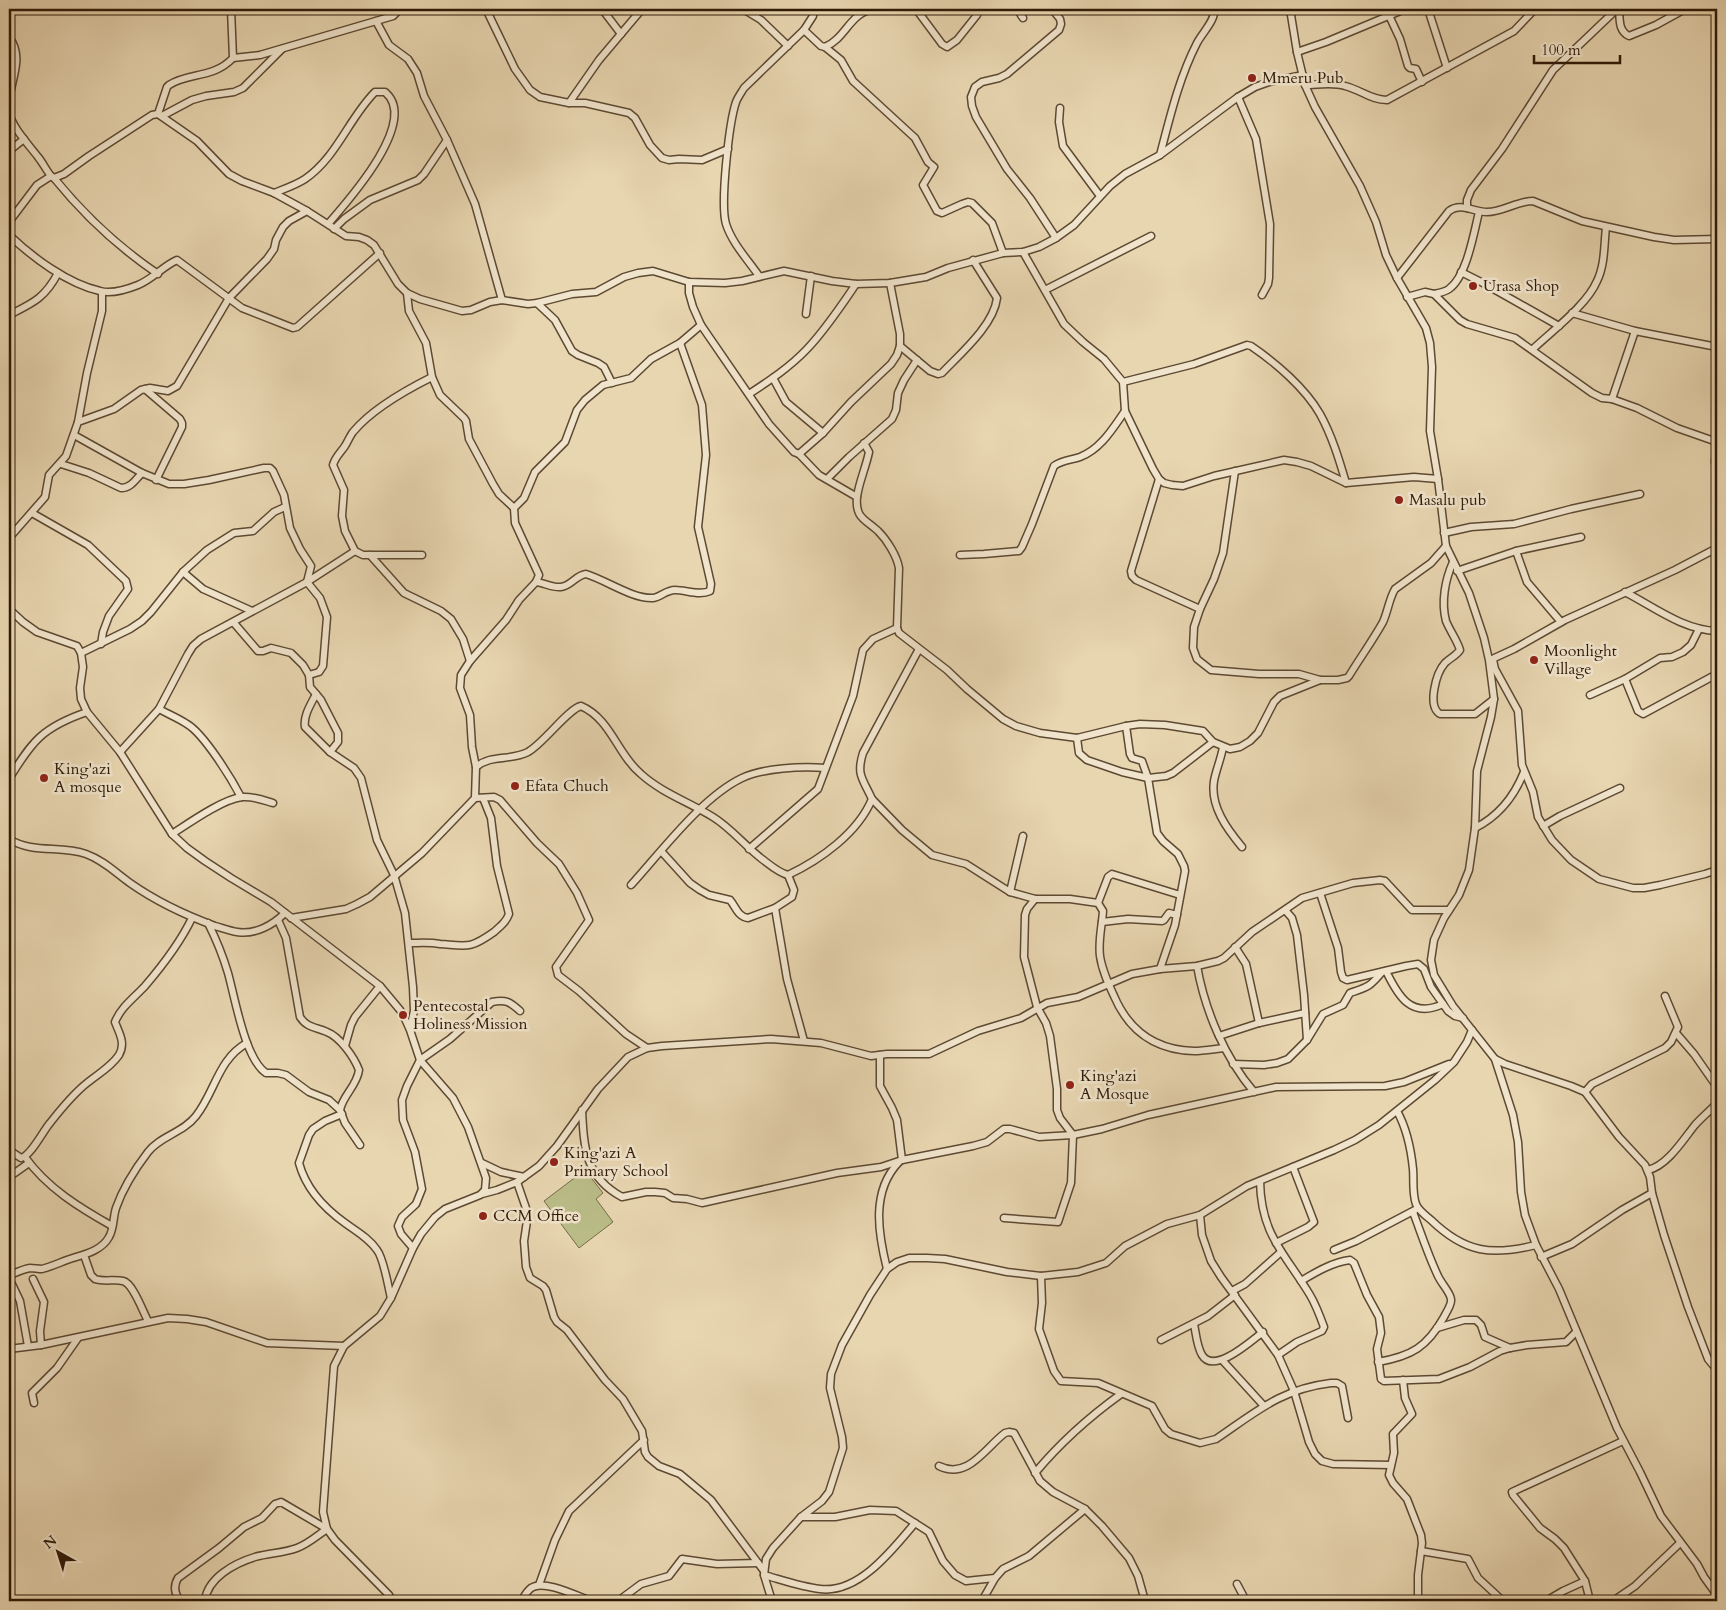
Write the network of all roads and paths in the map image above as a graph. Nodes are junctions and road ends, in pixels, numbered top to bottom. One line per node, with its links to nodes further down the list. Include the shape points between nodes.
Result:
1 (232, 9): 30 (street)
2 (400, 9): 22 (street, via 394,16)
3 (486, 9): 36 (street, via 515,70 530,90 540,97)
4 (602, 9): 24 (street)
5 (642, 9): 24 (street)
6 (744, 9): 26 (street, via 761,20)
7 (813, 9): 23 (street, via 813,16)
8 (873, 9): 27 (street, via 852,20 835,40)
9 (916, 9): 20 (street, via 947,47)
10 (1016, 9): 21 (street)
11 (1052, 9): 56 (street, via 1060,19 1058,30 1007,74 978,84 971,97 976,117 1007,169)
12 (1214, 9): 43 (street, via 1179,88)
13 (1290, 9): 29 (street)
14 (1405, 9): 19 (street)
15 (1428, 9): 31 (street)
16 (1535, 9): 31 (street, via 1514,31)
17 (1618, 9): 18 (street, via 1622,30 1629,36); 47 (street, via 1553,70 1471,190)
18 (1685, 9)
19 (1388, 12): 29 (street, via 1326,42); 33 (street, via 1408,66 1416,69)
20 (978, 15)
21 (1023, 18)
22 (376, 21): 28 (street); 40 (street, via 389,45 412,64)
23 (804, 30): 26 (street); 27 (street)
24 (622, 34): 36 (street)
25 (9, 37): 39 (street, via 16,52 9,114)
26 (788, 46): 41 (street, via 744,88 737,100)
27 (825, 46): 58 (street, via 841,60 853,81 915,138 934,167 923,185 937,211 942,213 972,203 992,223)
28 (283, 48): 30 (street); 38 (street, via 243,88 192,100)
29 (1297, 52): 32 (street)
30 (233, 58): 38 (street, via 214,72 169,84)
31 (1447, 68): 33 (street)
32 (1303, 75): 34 (street); 35 (street, via 1269,82)
33 (1422, 82): 34 (street, via 1387,100 1378,100 1344,85)
34 (1305, 85): 67 (street, via 1360,186)
35 (1238, 97): 43 (street); 75 (street, via 1256,139 1270,224 1269,278)
36 (569, 103): 41 (street, via 585,103 629,113 662,158 702,160)
37 (1060, 108): 46 (street, via 1063,146)
38 (160, 115): 44 (street, via 152,115 64,174); 45 (street, via 197,141 229,174)
39 (24, 139): 42 (street); 44 (street)
40 (447, 140): 53 (street, via 418,180 370,200); 78 (street, via 475,204)
41 (728, 149): 65 (street, via 726,224)
42 (9, 151)
43 (1160, 155): 46 (street, via 1125,174)
44 (52, 177): 50 (street, via 37,185); 64 (street, via 92,222)
45 (274, 193): 48 (street); 51 (street, via 314,172 367,100 375,92 385,92 392,100 394,113 388,139 363,182)
46 (1100, 196): 56 (street, via 1074,225)
47 (1467, 208): 49 (street); 67 (street, via 1457,207 1448,211)
48 (307, 211): 51 (street); 77 (street, via 289,221 267,259)
49 (1479, 212): 52 (street, via 1502,210 1533,201); 62 (street)
50 (9, 222)
51 (328, 224): 53 (street)
52 (1606, 227): 57 (street, via 1674,240); 80 (street, via 1598,281)
53 (334, 229): 60 (street, via 346,236 367,240)
54 (9, 234): 63 (street, via 30,254)
55 (1151, 236): 71 (street)
56 (1056, 238): 59 (street)
57 (1717, 239)
58 (1003, 252): 59 (street); 61 (street)
59 (1023, 252): 71 (street)
60 (380, 253): 73 (street); 77 (street, via 297,327 292,328 242,308)
61 (973, 260): 69 (street, via 926,277); 90 (street, via 996,298 992,314 942,372 934,374)
62 (1461, 272): 74 (street, via 1448,290); 84 (street)
63 (58, 273): 72 (street); 82 (street, via 48,291)
64 (158, 274): 72 (street, via 138,285); 77 (street, via 177,260)
65 (759, 276): 66 (street, via 784,270); 68 (street, via 725,283)
66 (811, 276): 70 (street); 81 (street)
67 (1397, 278): 76 (street)
68 (689, 282): 79 (street, via 653,271 638,273 596,292); 83 (street, via 689,293)
69 (890, 283): 70 (street); 87 (street)
70 (856, 284): 92 (street, via 807,350)
71 (1045, 290): 93 (street, via 1064,324 1104,359)
72 (102, 292): 99 (street, via 102,311)
73 (407, 293): 78 (street, via 462,311); 91 (street, via 408,311 426,344)
74 (1434, 294): 76 (street, via 1425,292); 89 (street, via 1467,324 1515,338)
75 (1262, 295)
76 (1407, 297): 111 (street, via 1426,328 1430,343 1430,431)
77 (229, 298): 95 (street, via 177,386 168,391)
78 (502, 300): 79 (street)
79 (537, 303): 94 (street, via 555,320 572,351 604,367)
80 (1572, 313): 84 (street); 85 (street)
81 (806, 314)
82 (9, 315)
83 (701, 325): 86 (street); 96 (street)
84 (1559, 326): 89 (street)
85 (1635, 331): 88 (street); 97 (street)
86 (680, 343): 94 (street, via 650,359 631,378); 135 (street, via 702,405 706,454 698,527 712,588 704,593 669,591 653,598 633,594 586,574 562,587)
87 (900, 346): 90 (street); 100 (street, via 891,364)
88 (1717, 347)
89 (1532, 349): 97 (street, via 1592,393)
90 (918, 360): 103 (street, via 898,393 892,419)
91 (432, 377): 119 (street, via 442,398 466,421 469,440 492,484); 126 (street, via 411,387 367,419 352,433 334,459 334,472 344,490 342,516 345,531)
92 (773, 378): 96 (street); 100 (street, via 786,402)
93 (1123, 382): 98 (street); 115 (street, via 1251,346 1296,384 1319,413)
94 (612, 383): 119 (street, via 603,385 577,410 565,442 535,472 524,498)
95 (145, 388): 99 (street, via 114,409); 112 (street, via 182,423)
96 (749, 394): 105 (street, via 769,424)
97 (1612, 399): 102 (street)
98 (1125, 411): 110 (street); 130 (street, via 1111,432 1090,451 1054,466 1019,551)
99 (78, 422): 101 (street)
100 (823, 434): 105 (street)
101 (74, 435): 107 (street); 109 (street)
102 (1717, 442)
103 (864, 443): 113 (street); 117 (street, via 869,452)
104 (1717, 447): 106 (street)
105 (799, 454): 113 (street)
106 (1716, 460): 114 (street)
107 (61, 464): 109 (street, via 120,488 130,486); 120 (street, via 48,475 45,497)
108 (1236, 471): 110 (street, via 1183,486); 115 (street, via 1284,460 1310,466); 138 (street, via 1223,553)
109 (142, 473): 112 (street)
110 (1159, 479): 138 (street, via 1132,576)
111 (1438, 479): 115 (street, via 1414,477); 121 (street)
112 (156, 480): 118 (street, via 184,484 270,468 284,495)
113 (827, 480): 117 (street)
114 (1717, 480)
115 (1346, 483)
116 (1640, 494): 121 (street, via 1514,524 1471,527)
117 (857, 497): 142 (street, via 860,517 878,532 898,563)
118 (285, 507): 133 (street, via 274,512 253,531 234,533 215,544); 134 (street, via 294,537 311,566)
119 (514, 508): 135 (street, via 515,523 539,575)
120 (32, 513): 123 (street); 145 (street, via 88,545 126,581 128,589 109,616)
121 (1444, 533): 124 (street)
122 (1582, 537): 127 (street)
123 (9, 538)
124 (1446, 546): 131 (street); 153 (street, via 1431,563 1391,594 1383,622 1349,676)
125 (1717, 548): 136 (street)
126 (355, 551): 128 (street); 134 (street)
127 (1516, 551): 132 (street); 140 (street, via 1527,582)
128 (370, 555): 129 (street); 149 (street, via 404,593 451,619 463,639)
129 (422, 555)
130 (960, 555)
131 (1453, 562): 132 (street); 156 (street, via 1444,606 1446,620 1460,650 1446,662 1439,674 1434,692 1436,712 1475,714)
132 (1458, 570): 148 (street)
133 (183, 572): 139 (street, via 203,589); 145 (street, via 142,621)
134 (307, 582): 139 (street); 151 (street, via 320,598 327,618 323,666 319,672)
135 (536, 582): 149 (street)
136 (1625, 592): 140 (street); 143 (street, via 1662,614)
137 (9, 608): 147 (street, via 37,632 71,643)
138 (1200, 609): 153 (street, via 1192,637 1193,648 1197,659 1211,670 1299,674)
139 (252, 611): 141 (street)
140 (1561, 622): 148 (street, via 1514,650)
141 (234, 623): 151 (street, via 258,651 271,648 291,653); 157 (street, via 201,639 194,646)
142 (897, 628): 146 (street); 166 (street, via 874,639 863,650 853,696)
143 (1699, 629): 144 (street); 152 (street, via 1691,645 1683,652 1660,658)
144 (1717, 631)
145 (101, 644): 147 (street)
146 (919, 648): 160 (street, via 1010,724 1040,733); 174 (street, via 863,752 860,776)
147 (81, 653): 158 (street, via 81,699)
148 (1491, 659): 156 (street); 167 (street, via 1518,711)
149 (470, 662): 165 (street, via 462,675 460,688 470,716)
150 (1717, 674): 152 (street, via 1643,714 1638,711)
151 (310, 675): 154 (street, via 309,684)
152 (1625, 679): 155 (street)
153 (1320, 680): 162 (street, via 1280,696 1250,741 1234,748)
154 (316, 694): 164 (street, via 339,737); 164 (street, via 304,722 305,727)
155 (1590, 695)
156 (1494, 699): 178 (street, via 1478,771)
157 (159, 709): 163 (street); 171 (street, via 196,731)
158 (87, 712): 163 (street); 169 (street, via 67,718 39,737)
159 (1126, 726): 160 (street); 161 (street, via 1165,725 1198,729); 168 (street, via 1130,754 1142,761)
160 (1077, 738): 168 (street, via 1079,753 1087,760)
161 (1212, 742): 162 (street); 168 (street, via 1173,773)
162 (1223, 747): 182 (street, via 1214,781 1216,803 1223,823)
163 (120, 752): 179 (street)
164 (330, 752): 186 (street, via 354,768 361,778 377,840)
165 (476, 767): 172 (street); 176 (street, via 485,760 527,752 581,706 609,728 622,752 640,774)
166 (825, 768): 176 (street, via 789,768 750,775 730,785); 183 (street, via 818,789)
167 (1524, 772): 177 (street); 178 (street, via 1519,786 1501,810)
168 (1148, 778): 191 (street, via 1157,833 1176,851 1184,866)
169 (9, 779)
170 (1620, 788): 177 (street)
171 (241, 797): 175 (street); 179 (street, via 213,809)
172 (475, 798): 173 (street); 186 (street, via 422,853)
173 (483, 798): 203 (street, via 494,830 497,866 509,914 507,920 488,937 469,946); 225 (street, via 500,800 559,864 588,916 587,924 556,967 558,975)
174 (872, 799): 187 (street, via 861,818 833,846); 189 (street, via 932,855 958,860)
175 (273, 803)
176 (699, 810): 183 (street, via 720,822); 184 (street)
177 (1543, 826): 185 (street, via 1570,860 1600,879 1618,885 1644,888)
178 (1475, 828): 196 (street, via 1466,879)
179 (172, 834): 197 (street, via 186,848)
180 (1023, 836): 189 (street)
181 (9, 839): 199 (street, via 28,848 71,850 90,856 143,892)
182 (1242, 847)
183 (750, 849): 187 (street)
184 (661, 851): 188 (street); 194 (street, via 690,883 709,895 730,900 744,918)
185 (1717, 870)
186 (394, 875): 197 (street, via 370,897 357,904); 203 (street, via 405,913)
187 (788, 875): 194 (street, via 794,894)
188 (631, 885)
189 (1010, 892): 192 (street)
190 (1320, 893): 195 (street, via 1302,898); 196 (street, via 1353,883 1380,880 1389,884 1412,910); 207 (street, via 1338,948 1343,978 1347,980)
191 (1180, 895): 193 (street, via 1112,874); 198 (street)
192 (1035, 899): 193 (street); 212 (street, via 1025,915 1024,957)
193 (1098, 903): 201 (street, via 1103,911)
194 (775, 908): 221 (street, via 787,979)
195 (1285, 910): 204 (street); 214 (street, via 1292,918 1297,935)
196 (1449, 910): 215 (street, via 1434,940 1432,966 1437,980)
197 (288, 915): 200 (street); 209 (street)
198 (1177, 915): 201 (street, via 1169,913 1162,921 1128,919); 206 (street)
199 (192, 918): 202 (street); 242 (street, via 174,949 117,1016 115,1022 122,1038 122,1049 118,1055 63,1107)
200 (278, 920): 202 (street, via 252,932 238,932); 224 (street, via 286,938 300,1017 306,1025 327,1032)
201 (1102, 922): 208 (street, via 1100,955)
202 (208, 923): 223 (street, via 228,972)
203 (409, 943): 217 (street, via 414,1011)
204 (1235, 947): 205 (street, via 1218,962); 216 (street, via 1246,964)
205 (1197, 966): 206 (street); 220 (street)
206 (1160, 969): 208 (street, via 1132,974)
207 (1384, 972): 211 (street, via 1409,1006 1429,1009); 211 (street, via 1413,964 1421,966); 222 (street, via 1366,988 1350,993 1343,1005 1323,1014)
208 (1109, 985): 212 (street); 226 (street, via 1128,1022 1156,1043 1194,1051)
209 (380, 986): 217 (street, via 400,1010); 224 (street, via 355,1017)
210 (1665, 996): 219 (street, via 1678,1025)
211 (1443, 1004): 215 (street, via 1451,1014)
212 (1037, 1007): 227 (street, via 1021,1018 978,1031 929,1054); 239 (street, via 1050,1036 1057,1110)
213 (520, 1011): 229 (street, via 510,1002 492,1002)
214 (1305, 1013): 216 (street); 222 (street)
215 (1463, 1018): 218 (street)
216 (1259, 1023): 220 (street)
217 (410, 1030): 229 (street)
218 (1472, 1030): 228 (street); 230 (street)
219 (1676, 1033): 232 (street); 234 (street, via 1661,1051 1592,1084)
220 (1219, 1036): 226 (street)
221 (804, 1040): 225 (street, via 740,1040); 227 (street, via 859,1054)
222 (1307, 1040): 231 (street, via 1288,1059 1277,1064)
223 (247, 1043): 238 (street, via 262,1071 286,1075 300,1087 329,1100); 256 (street, via 235,1050 221,1069 196,1116 181,1130 149,1150 125,1187)
224 (345, 1046): 238 (street, via 359,1070 355,1084 343,1100)
225 (647, 1048): 236 (street, via 628,1057)
226 (1224, 1048): 231 (street)
227 (880, 1055): 243 (street, via 880,1086 897,1120)
228 (1495, 1059): 234 (street); 258 (street, via 1513,1115 1525,1215)
229 (420, 1060): 244 (street, via 461,1112); 259 (street, via 402,1100 404,1127 415,1152 422,1189 416,1204 398,1226)
230 (1454, 1062): 233 (street, via 1385,1086 1296,1086); 237 (street)
231 (1233, 1064): 233 (street)
232 (1717, 1087)
233 (1254, 1092): 239 (street)
234 (1585, 1092): 246 (street)
235 (1717, 1103): 246 (street, via 1660,1166)
236 (582, 1110): 243 (street, via 586,1155 591,1167 622,1197 655,1192 705,1203); 248 (street, via 558,1146)
237 (1397, 1111): 245 (street, via 1355,1140); 253 (street, via 1412,1156)
238 (341, 1112): 240 (street); 270 (street, via 313,1130 298,1163 312,1192 322,1203 378,1250)
239 (1073, 1135): 243 (street, via 1039,1137 1004,1129 980,1144); 255 (street, via 1071,1183 1059,1220)
240 (360, 1145)
241 (9, 1150): 242 (street)
242 (27, 1160): 247 (street); 256 (street, via 60,1193)
243 (902, 1160): 264 (street, via 890,1173 879,1204 880,1241)
244 (482, 1163): 248 (street, via 501,1172); 252 (street, via 486,1184)
245 (1293, 1166): 249 (street); 257 (street, via 1314,1222)
246 (1648, 1170): 251 (street)
247 (9, 1177)
248 (524, 1177): 250 (street)
249 (1260, 1181): 254 (street, via 1235,1192); 257 (street, via 1263,1212)
250 (517, 1182): 252 (street); 293 (street, via 528,1214 524,1241 528,1274 546,1290 557,1322 623,1399)
251 (1652, 1192): 263 (street, via 1572,1244); 286 (street, via 1688,1307 1708,1359)
252 (480, 1194): 259 (street, via 445,1209 435,1217)
253 (1416, 1210): 258 (street, via 1466,1245 1498,1252); 260 (street); 273 (street, via 1431,1262 1451,1299)
254 (1200, 1215): 266 (street, via 1174,1221 1127,1244 1102,1265 1078,1272); 269 (street, via 1207,1252)
255 (1004, 1218)
256 (112, 1226): 262 (street, via 108,1240)
257 (1276, 1243): 261 (street)
258 (1536, 1245): 263 (street)
259 (413, 1248): 270 (street)
260 (1334, 1250)
261 (1281, 1252): 268 (street); 269 (street)
262 (84, 1255): 265 (street, via 42,1269 28,1268); 271 (street, via 95,1280 126,1282)
263 (1540, 1257): 275 (street, via 1559,1289)
264 (887, 1269): 266 (street, via 910,1258 927,1258); 299 (street, via 842,1345 831,1374 830,1388 843,1448 835,1477 826,1497)
265 (9, 1276): 279 (street, via 20,1301)
266 (1041, 1276): 289 (street, via 1039,1329 1056,1376 1064,1382 1098,1383)
267 (33, 1279): 278 (street, via 44,1302)
268 (1301, 1281): 283 (street, via 1324,1328); 285 (street, via 1322,1269 1352,1261 1379,1317)
269 (1234, 1293): 272 (street); 274 (street)
270 (391, 1298): 280 (street, via 375,1320)
271 (148, 1321): 276 (street); 280 (street, via 180,1318 206,1322 267,1344)
272 (1194, 1324): 277 (street); 284 (street, via 1203,1358)
273 (1437, 1328): 281 (street, via 1476,1320 1485,1337); 285 (street, via 1413,1352)
274 (1263, 1332): 283 (street); 284 (street)
275 (1576, 1332): 281 (street, via 1563,1343); 294 (street)
276 (78, 1338): 278 (street); 290 (street, via 57,1368 32,1393)
277 (1161, 1340)
278 (41, 1345): 279 (street)
279 (28, 1346): 282 (street)
280 (344, 1346): 301 (street, via 333,1377 323,1512)
281 (1510, 1348): 287 (street, via 1445,1377)
282 (9, 1349)
283 (1278, 1355): 288 (street)
284 (1223, 1361): 291 (street)
285 (1378, 1362): 287 (street, via 1381,1380)
286 (1717, 1370)
287 (1403, 1380): 295 (street, via 1405,1398 1412,1414 1393,1434)
288 (1294, 1391): 291 (street); 292 (street, via 1336,1383 1342,1388); 295 (street, via 1312,1448 1322,1461)
289 (1121, 1394): 291 (street, via 1152,1406 1171,1434 1200,1443 1216,1439); 297 (street, via 1080,1426)
290 (34, 1403)
291 (1264, 1406)
292 (1348, 1418)
293 (644, 1440): 304 (street, via 646,1455 659,1466 680,1474 716,1506); 309 (street, via 569,1511)
294 (1623, 1441): 302 (street, via 1661,1516); 307 (street, via 1512,1492 1537,1524 1556,1538)
295 (1391, 1465): 303 (street, via 1390,1479 1407,1499 1419,1529)
296 (939, 1466): 297 (street, via 952,1471 963,1468 1009,1432 1018,1438)
297 (1035, 1473): 298 (street, via 1044,1485)
298 (1085, 1509): 306 (street, via 1029,1556 1003,1569); 319 (street, via 1129,1558)
299 (801, 1517): 300 (street, via 835,1517 882,1510 896,1511); 305 (street, via 769,1554)
300 (915, 1523): 305 (street, via 885,1558 854,1583 822,1589); 306 (street, via 931,1535 943,1561 954,1575 966,1581)
301 (327, 1529): 311 (street, via 281,1502 275,1504 262,1518 244,1527 178,1578 175,1594); 312 (street, via 298,1548 254,1557 228,1569 205,1595); 313 (street)
302 (1680, 1543): 310 (street); 325 (street, via 1635,1586)
303 (1421, 1551): 321 (street); 322 (street, via 1468,1559 1478,1578)
304 (758, 1564): 305 (street); 316 (street, via 716,1564 682,1559 669,1576 641,1584)
305 (764, 1573): 317 (street)
306 (995, 1578): 318 (street)
307 (1585, 1581): 323 (street); 324 (street)
308 (1237, 1584): 320 (street)
309 (539, 1585): 314 (street, via 531,1588); 315 (street)
310 (1717, 1595)
311 (180, 1601)
312 (205, 1601)
313 (392, 1601)
314 (521, 1601)
315 (591, 1601)
316 (618, 1601)
317 (772, 1601)
318 (982, 1601)
319 (1145, 1601)
320 (1246, 1601)
321 (1418, 1601)
322 (1503, 1601)
323 (1546, 1601)
324 (1590, 1601)
325 (1612, 1601)

